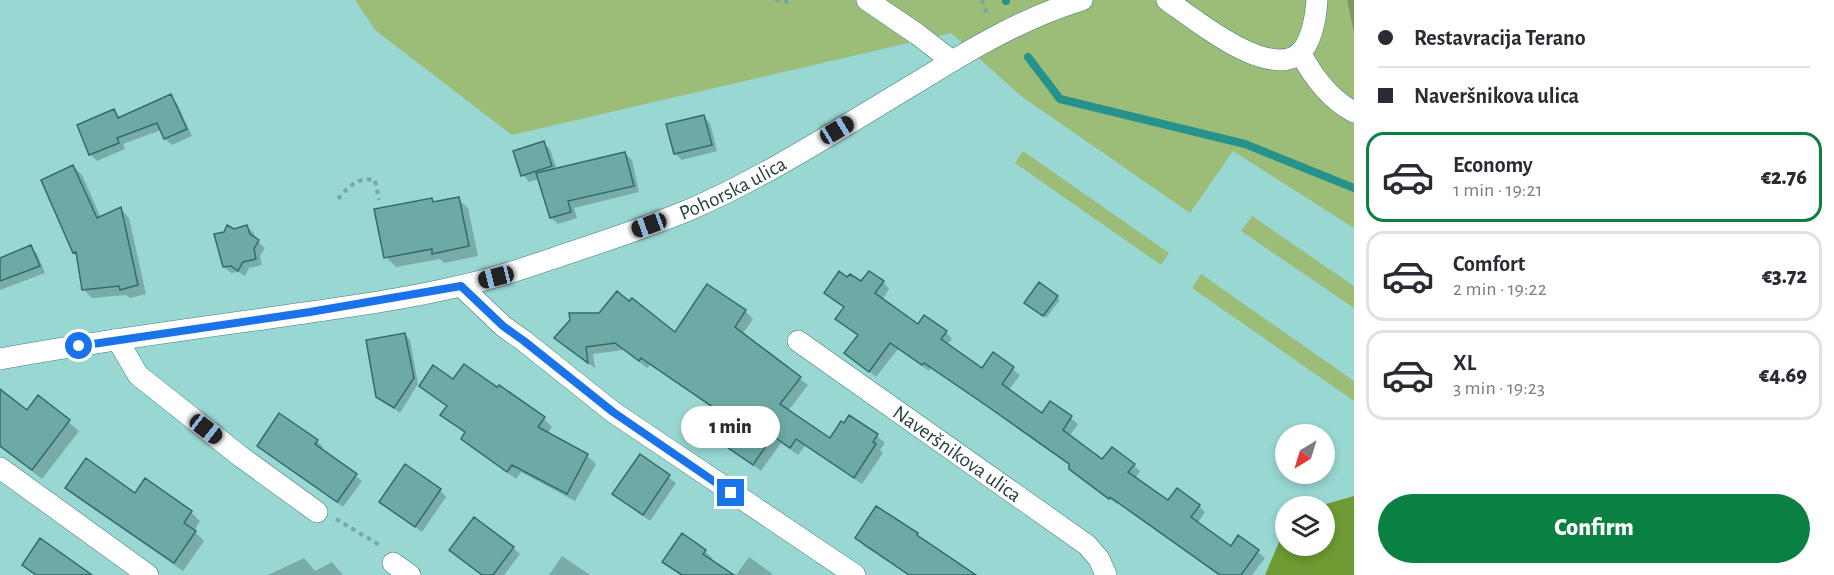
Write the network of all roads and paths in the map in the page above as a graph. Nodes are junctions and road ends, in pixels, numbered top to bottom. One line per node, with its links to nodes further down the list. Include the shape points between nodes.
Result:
1 (775, 0): 2 (path)
2 (790, 0)
3 (867, 0): 10 (street)
4 (982, 0): 8 (path)
5 (1082, 0): 10 (street, Pohorska ulica, via 1060,6)
6 (1167, 0): 9 (street, via 1227,42 1258,57 1284,60)
7 (1317, 0): 9 (street, via 1312,30)
8 (990, 23)
9 (1300, 52): 11 (street, via 1312,75 1328,93)
10 (952, 61): 14 (street, Pohorska ulica, via 724,194 592,246)
11 (1354, 112)
12 (338, 199): 13 (path, via 351,184 369,179 375,180)
13 (379, 200)
14 (461, 286): 15 (street, Pohorska ulica); 22 (street, via 503,326 613,412)
15 (117, 339): 17 (street, Pohorska ulica); 19 (street, via 138,375)
16 (798, 341): 23 (street, Naveršnikova ulica, via 1087,545)
17 (0, 359)
18 (0, 468): 21 (street)
19 (316, 512): 20 (path, via 332,517 384,548)
20 (402, 569)
21 (148, 575)
22 (855, 575)
23 (1106, 575)

